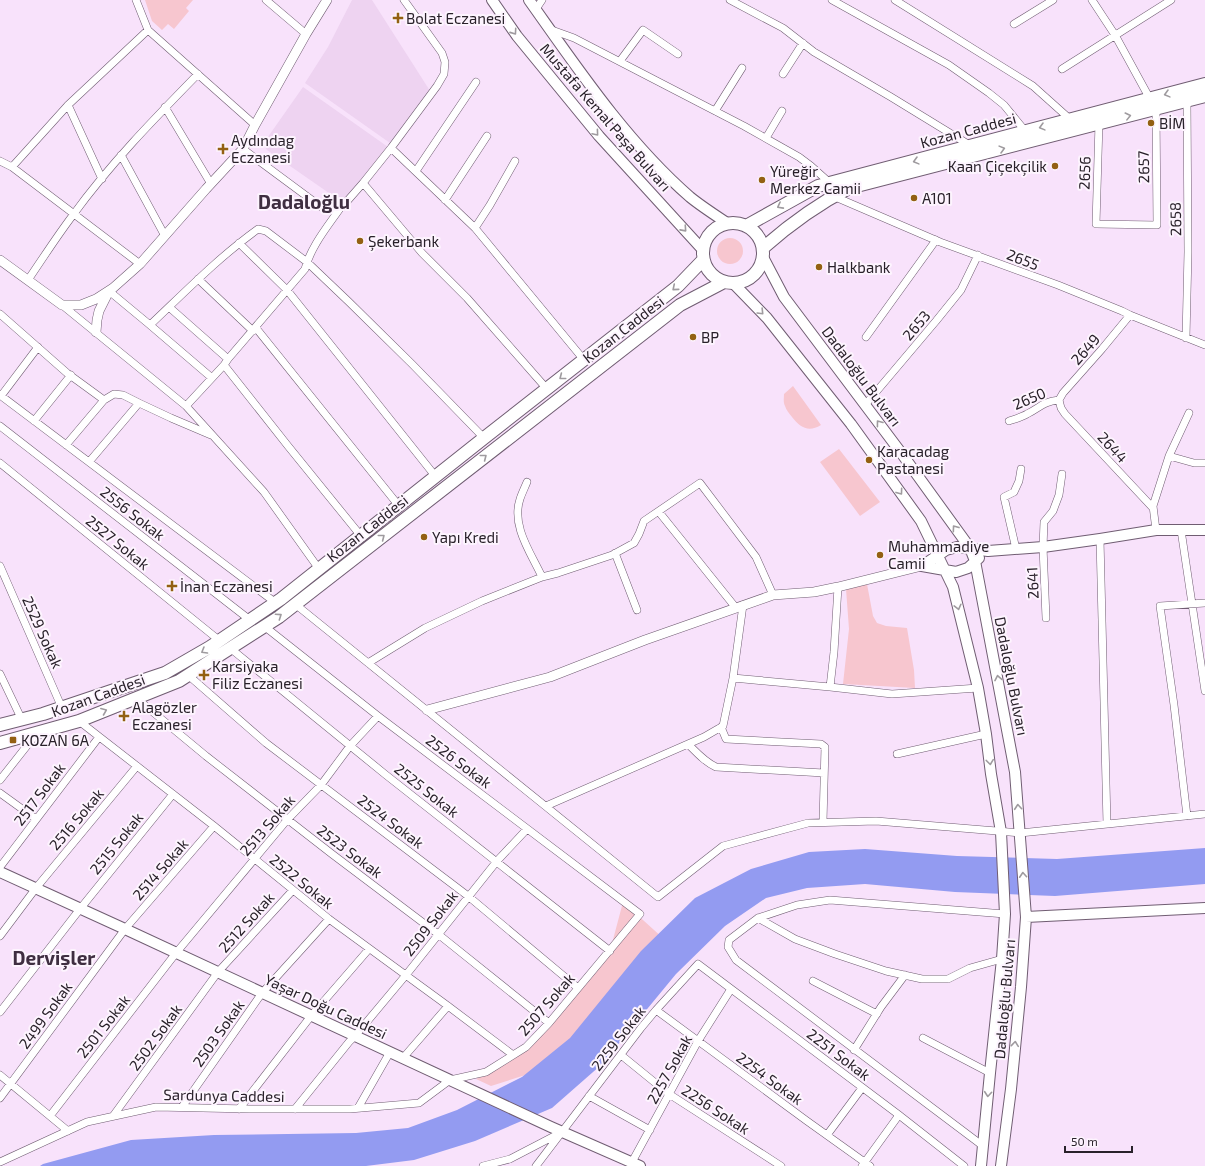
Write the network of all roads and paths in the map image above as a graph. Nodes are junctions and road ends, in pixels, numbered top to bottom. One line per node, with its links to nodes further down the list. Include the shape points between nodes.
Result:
1 (136, 0): 18 (street)
2 (266, 0): 19 (street)
3 (327, 0): 19 (street)
4 (404, 0): 44 (street, via 442,53 445,62 444,74)
5 (492, 0): 67 (main road, Mustafa Kemal Paşa Bulvarı, one-way to 67, via 517,36 599,136)
6 (529, 0): 15 (main road, Mustafa Kemal Paşa Bulvarı)
7 (542, 0): 15 (street)
8 (730, 0): 21 (street, via 783,28)
9 (832, 0): 40 (street, via 949,65 1004,105)
10 (895, 0): 37 (street, via 1033,86)
11 (1053, 0): 16 (street)
12 (1092, 0): 20 (street)
13 (1171, 0): 14 (street)
14 (1159, 3): 20 (street)
15 (536, 9): 17 (main road, Mustafa Kemal Paşa Bulvarı)
16 (1014, 24)
17 (549, 29): 23 (street, via 574,38); 59 (main road, Mustafa Kemal Paşa Bulvarı, via 599,97 655,163 691,197)
18 (148, 30): 26 (street); 33 (street)
19 (306, 34): 39 (street)
20 (1115, 35): 25 (street); 32 (street)
21 (803, 43): 27 (street); 43 (street)
22 (678, 54): 23 (street, via 643,30)
23 (620, 61): 35 (street)
24 (742, 68): 35 (street)
25 (1062, 69)
26 (198, 74): 34 (street); 39 (street)
27 (783, 74)
28 (476, 82): 50 (street)
29 (1205, 84): 32 (highway, Kozan Caddesi, one-way to 32)
30 (1205, 96): 31 (highway, Kozan Caddesi)
31 (1187, 101): 32 (highway, Kozan Caddesi); 85 (street, 2658)
32 (1153, 104): 37 (highway, Kozan Caddesi); 38 (highway, Kozan Caddesi, one-way to 32); 60 (street, 2657, via 1157,225)
33 (68, 105): 49 (street); 51 (street)
34 (165, 107): 46 (street); 54 (street)
35 (715, 111): 42 (street)
36 (782, 111): 42 (street)
37 (1071, 120): 40 (highway, Kozan Caddesi, one-way to 40)
38 (1099, 123): 55 (highway, Kozan Caddesi, one-way to 38, via 849,188); 60 (street, 2656)
39 (255, 126): 45 (street)
40 (1026, 132): 43 (highway, Kozan Caddesi)
41 (487, 136): 56 (street)
42 (766, 138): 53 (street, via 811,166)
43 (971, 146): 53 (highway, Kozan Caddesi, one-way to 53)
44 (391, 148): 50 (street); 52 (street)
45 (243, 149): 54 (street); 57 (street, via 324,208 336,210)
46 (121, 155): 51 (street); 63 (street)
47 (0, 161): 49 (street)
48 (515, 161): 62 (street)
49 (12, 167): 58 (street)
50 (416, 171): 56 (street)
51 (102, 179): 58 (street)
52 (363, 183): 57 (street); 92 (street, via 422,253 467,298)
53 (830, 183): 61 (highway, Kozan Caddesi, one-way to 61, via 818,186)
54 (211, 184): 63 (street)
55 (833, 196): 64 (street, 2655); 66 (highway, Kozan Caddesi, via 787,227)
56 (445, 200): 62 (street)
57 (342, 207): 70 (street)
58 (73, 215): 71 (street); 73 (street)
59 (727, 223): 61 (highway); 67 (highway, via 710,232 705,240)
60 (1096, 224)
61 (746, 226): 66 (highway, via 754,231)
62 (475, 228): 88 (street)
63 (165, 236): 71 (street)
64 (936, 240): 68 (street, 2655); 84 (street)
65 (239, 243): 70 (street, via 258,229 266,231); 72 (street); 75 (street)
66 (763, 252): 74 (highway, via 760,267 753,276 744,281); 97 (main road, Dadaloğlu Bulvarı, via 784,297)
67 (703, 255): 74 (highway, via 707,270 714,277); 88 (highway, Kozan Caddesi, one-way to 88, via 678,286)
68 (978, 255): 79 (street, 2655); 97 (street, 2653, via 961,290)
69 (0, 260): 73 (street)
70 (306, 262): 75 (street, via 305,269); 104 (street)
71 (140, 264): 76 (street)
72 (198, 279): 78 (street); 82 (street)
73 (28, 280): 77 (street)
74 (729, 283): 127 (main road, Dadaloğlu Bulvarı, one-way to 127, via 767,318 851,424 921,521); 138 (highway, Kozan Caddesi, one-way to 74, via 680,305)
75 (287, 290): 82 (street); 112 (street)
76 (109, 291): 77 (street, via 81,305); 81 (street); 83 (street, via 99,311)
77 (62, 305): 83 (street)
78 (169, 307): 81 (street); 89 (street)
79 (1130, 316): 85 (street, 2655); 95 (street, 2649)
80 (1, 318): 87 (street)
81 (150, 325): 91 (street)
82 (254, 329): 89 (street); 114 (street)
83 (96, 332): 98 (street)
84 (866, 337)
85 (1186, 338): 86 (street, 2655)
86 (1205, 345)
87 (38, 347): 90 (street); 93 (street)
88 (584, 360): 92 (highway, Kozan Caddesi, one-way to 92)
89 (226, 362): 91 (street); 120 (street, via 288,446)
90 (71, 375): 94 (street); 100 (street)
91 (212, 378): 98 (street)
92 (547, 389): 104 (highway, Kozan Caddesi)
93 (0, 396): 100 (street)
94 (104, 400): 96 (street, via 114,394 123,395); 105 (street)
95 (1059, 400): 101 (street, 2650, via 1049,401 1027,415); 115 (street, 2644, via 1065,414)
96 (139, 403): 103 (street); 107 (street)
97 (865, 405): 123 (main road, Dadaloğlu Bulvarı, one-way to 97)
98 (186, 406): 103 (street)
99 (1189, 413): 106 (street)
100 (34, 421): 105 (street)
101 (1009, 421)
102 (0, 426): 143 (street, 2556 Sokak)
103 (214, 436): 131 (street, via 264,492)
104 (484, 438): 112 (highway, Kozan Caddesi)
105 (66, 445): 107 (street)
106 (1169, 456): 109 (street, via 1194,463); 115 (street)
107 (89, 462): 136 (street)
108 (0, 463): 145 (street, 2527 Sokak)
109 (1205, 463)
110 (1022, 469): 124 (street, via 1014,492 1004,497)
111 (1062, 474): 122 (street, 2641, via 1059,495 1053,511 1044,522)
112 (436, 477): 114 (highway, Kozan Caddesi)
113 (527, 482): 133 (street, via 519,500 518,518 521,532)
114 (399, 506): 120 (highway, Kozan Caddesi)
115 (1153, 508): 117 (street)
116 (659, 512): 126 (street, via 644,521 634,543); 135 (street, via 700,483 756,557); 140 (street)
117 (1156, 530): 118 (main road); 121 (main road)
118 (1181, 530): 119 (main road); 139 (street)
119 (1205, 530)
120 (361, 536): 131 (highway, Kozan Caddesi)
121 (1100, 539): 122 (main road); 181 (street)
122 (1043, 547): 124 (main road); 142 (street, 2641)
123 (970, 548): 125 (main road); 127 (main road, via 957,547); 128 (main road, Dadaloğlu Bulvarı)
124 (1016, 549): 125 (main road)
125 (988, 551): 128 (main road)
126 (615, 553): 133 (street); 141 (street)
127 (938, 555): 130 (main road); 132 (main road, Dadaloğlu Bulvarı)
128 (975, 560): 132 (main road, via 968,568 956,572); 185 (main road, Dadaloğlu Bulvarı, one-way to 128, via 1015,772)
129 (0, 566): 155 (street, 2529 Sokak)
130 (922, 566): 132 (main road); 134 (street)
131 (319, 569): 136 (highway, Kozan Caddesi)
132 (945, 570): 152 (main road, Dadaloğlu Bulvarı, one-way to 152, via 953,587)
133 (542, 577): 147 (street, via 425,628)
134 (838, 587): 135 (street, via 814,592); 151 (street)
135 (773, 595): 140 (street)
136 (276, 603): 143 (highway, Kozan Caddesi)
137 (1205, 603): 139 (street)
138 (295, 604): 144 (highway, Kozan Caddesi, one-way to 138); 147 (street)
139 (1192, 604): 146 (street); 177 (street, via 1160,606)
140 (740, 607): 150 (street); 156 (street, via 550,676)
141 (637, 610)
142 (1046, 618)
143 (250, 620): 145 (highway, Kozan Caddesi)
144 (264, 626): 145 (highway, Kozan Caddesi); 157 (street, 2526 Sokak)
145 (225, 644): 149 (highway, Kozan Caddesi); 155 (highway, Kozan Caddesi, one-way to 155, via 165,673); 167 (street, 2525 Sokak)
146 (1203, 662): 153 (street)
147 (368, 663): 156 (street)
148 (0, 674): 158 (street)
149 (188, 675): 154 (highway, Kozan Caddesi); 172 (street, 2524 Sokak, via 266,743)
150 (733, 678): 151 (street); 161 (street)
151 (830, 687): 152 (street, via 892,694)
152 (978, 688): 163 (main road, Dadaloğlu Bulvarı)
153 (1205, 691)
154 (136, 698): 159 (highway, Kozan Caddesi, one-way to 154); 179 (street, 2523 Sokak)
155 (62, 708): 158 (highway, Kozan Caddesi)
156 (427, 710): 175 (street)
157 (378, 716): 167 (street, 2513 Sokak); 183 (street, 2526 Sokak)
158 (22, 720): 160 (highway, Kozan Caddesi)
159 (78, 721): 162 (highway, Kozan Caddesi); 164 (street, 2522 Sokak)
160 (0, 725)
161 (721, 727): 166 (street); 170 (street, via 726,739 820,744 825,747)
162 (38, 733): 165 (highway, Kozan Caddesi); 171 (street)
163 (986, 734): 168 (street); 184 (main road, Dadaloğlu Bulvarı, one-way to 184)
164 (99, 737): 169 (street, 2522 Sokak); 178 (street, 2517 Sokak)
165 (0, 743)
166 (688, 744): 170 (street, via 709,764 716,767); 175 (street)
167 (350, 746): 172 (street, 2513 Sokak); 187 (street, 2525 Sokak)
168 (897, 754)
169 (137, 766): 174 (street, 2522 Sokak); 190 (street, 2516 Sokak)
170 (824, 773): 180 (street)
171 (0, 780)
172 (321, 784): 179 (street, 2513 Sokak); 192 (street, 2524 Sokak)
173 (0, 793): 178 (street)
174 (172, 794): 182 (street, 2522 Sokak); 194 (street, 2515 Sokak)
175 (546, 806): 180 (street, via 658,897 723,846 808,823)
176 (1205, 814): 177 (street)
177 (1187, 816): 181 (street)
178 (36, 819): 188 (street, 2517 Sokak)
179 (288, 820): 186 (street, 2513 Sokak); 201 (street, 2523 Sokak)
180 (823, 822): 184 (street, via 876,821)
181 (1107, 824): 185 (street)
182 (214, 826): 186 (street, 2522 Sokak); 200 (street, 2514 Sokak)
183 (528, 829): 187 (street, 2509 Sokak); 195 (street, 2526 Sokak)
184 (1001, 832): 185 (street); 196 (main road, Dadaloğlu Bulvarı)
185 (1020, 833): 197 (main road, Dadaloğlu Bulvarı, one-way to 185)
186 (254, 859): 191 (street, 2522 Sokak); 205 (street, 2513 Sokak)
187 (497, 861): 192 (street, 2509 Sokak); 204 (street, 2525 Sokak)
188 (0, 867)
189 (0, 872): 190 (main road, Yaşar Doğu Caddesi)
190 (36, 888): 194 (main road, Yaşar Doğu Caddesi); 202 (street, 2516 Sokak)
191 (293, 890): 199 (street, 2522 Sokak); 208 (street, 2512 Sokak)
192 (468, 896): 201 (street, 2509 Sokak); 212 (street, 2524 Sokak)
193 (1205, 908): 197 (main road)
194 (80, 909): 200 (main road, Yaşar Doğu Caddesi); 217 (street, 2515 Sokak)
195 (640, 914): 204 (street, 2507 Sokak)
196 (1004, 914): 198 (street, via 830,900 796,905); 206 (main road, Dadaloğlu Bulvarı)
197 (1026, 916): 252 (main road, Dadaloğlu Bulvarı, one-way to 197)
198 (758, 918): 210 (street, via 795,939 886,971); 224 (street, via 729,940 728,947 736,960)
199 (329, 919): 203 (street, 2522 Sokak); 214 (street, 2503 Sokak)
200 (125, 929): 205 (main road, Yaşar Doğu Caddesi); 232 (street, 2499 Sokak)
201 (438, 934): 209 (street, 2509 Sokak); 220 (street, 2523 Sokak)
202 (0, 936)
203 (369, 949): 209 (street, 2522 Sokak); 219 (street)
204 (610, 951): 212 (street, 2507 Sokak)
205 (176, 953): 208 (main road, Yaşar Doğu Caddesi); 242 (street, 2501 Sokak)
206 (1002, 959): 210 (street, via 970,968 948,979 922,979); 229 (main road, Dadaloğlu Bulvarı)
207 (698, 964): 213 (street, 2251 Sokak); 216 (street, 2259 Sokak)
208 (218, 972): 214 (main road, Yaşar Doğu Caddesi); 243 (street, 2502 Sokak)
209 (406, 975): 215 (street, 2522 Sokak); 221 (street, 2509 Sokak)
210 (905, 975): 218 (street)
211 (813, 981): 218 (street)
212 (578, 988): 220 (street, 2507 Sokak)
213 (731, 989): 223 (street, 2257 Sokak); 233 (street, 2251 Sokak)
214 (262, 993): 219 (main road, Yaşar Doğu Caddesi); 237 (street, 2503 Sokak)
215 (448, 1006): 227 (street, 2522 Sokak); 228 (street)
216 (656, 1010): 223 (street, 2254 Sokak); 226 (street, 2259 Sokak)
217 (0, 1012)
218 (877, 1014): 224 (street)
219 (311, 1016): 221 (main road, Yaşar Doğu Caddesi); 239 (street)
220 (549, 1023): 227 (street, 2507 Sokak, via 526,1047)
221 (355, 1036): 225 (main road, Yaşar Doğu Caddesi); 240 (street, 2509 Sokak)
222 (923, 1038): 229 (street)
223 (698, 1041): 234 (street, 2257 Sokak); 247 (street, 2254 Sokak)
224 (854, 1050): 248 (street)
225 (390, 1052): 228 (main road, Yaşar Doğu Caddesi); 238 (street)
226 (621, 1054): 234 (street, 2256 Sokak); 235 (street, 2259 Sokak)
227 (513, 1055): 231 (street, 2507 Sokak, via 486,1072)
228 (402, 1058): 231 (main road, Yaşar Doğu Caddesi)
229 (990, 1073): 248 (main road, Dadaloğlu Bulvarı, one-way to 248)
230 (0, 1075): 232 (street)
231 (450, 1080): 238 (street, Sardunya Caddesi, via 419,1103); 246 (main road, Yaşar Doğu Caddesi)
232 (11, 1084): 236 (street, 2499 Sokak); 242 (street)
233 (862, 1088): 241 (street, 2251 Sokak); 247 (street)
234 (669, 1094): 244 (street, 2257 Sokak); 255 (street, 2256 Sokak)
235 (589, 1096): 244 (street); 246 (street, 2259 Sokak)
236 (0, 1098)
237 (182, 1108): 239 (street, Sardunya Caddesi); 243 (street, Sardunya Caddesi, via 156,1107)
238 (358, 1108): 240 (street, Sardunya Caddesi)
239 (239, 1109): 240 (street, Sardunya Caddesi)
240 (295, 1109)
241 (899, 1115): 251 (street); 256 (street, 2251 Sokak)
242 (50, 1116): 245 (street)
243 (113, 1116): 245 (street, Sardunya Caddesi, via 87,1122)
244 (650, 1130): 250 (street, 2257 Sokak)
245 (68, 1131): 249 (street, Sardunya Caddesi)
246 (562, 1132): 250 (main road, Yaşar Doğu Caddesi); 253 (street, via 510,1159); 254 (street, 2259 Sokak)
247 (826, 1135): 251 (street, 2254 Sokak)
248 (983, 1146): 257 (main road, Dadaloğlu Bulvarı)
249 (0, 1162)
250 (636, 1164)
251 (865, 1165)
252 (1002, 1165)
253 (483, 1166)
254 (536, 1166)
255 (780, 1166)
256 (964, 1166)
257 (981, 1166)

